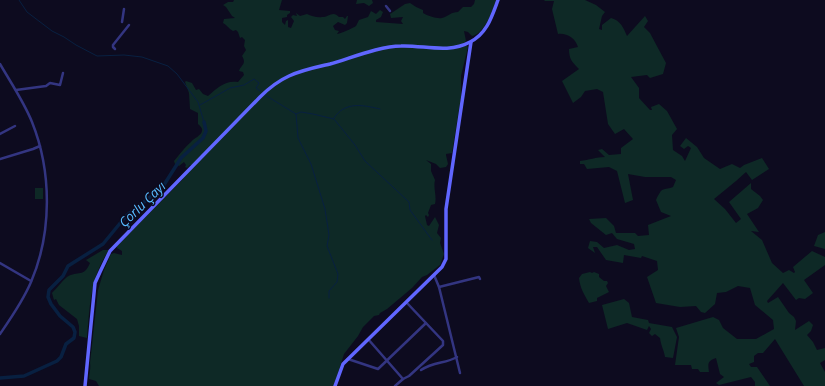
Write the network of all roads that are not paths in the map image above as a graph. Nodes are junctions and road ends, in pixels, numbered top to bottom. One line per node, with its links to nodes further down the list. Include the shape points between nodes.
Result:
1 (498, 0): 7 (street, via 485,30)
2 (386, 6): 4 (street)
3 (124, 9): 5 (street)
4 (390, 11)
5 (122, 22)
6 (129, 25): 8 (street, via 113,44)
7 (471, 42): 17 (street, via 446,209 446,259 442,268); 31 (street, via 458,47 401,46 383,49 291,75 273,84 110,251 95,283)
8 (115, 49)
9 (0, 64): 11 (street)
10 (63, 73): 11 (street, via 60,85 50,83 46,86)
11 (16, 90): 14 (street, via 32,122)
12 (15, 126): 13 (street)
13 (0, 134)
14 (40, 146): 15 (street); 19 (street, via 46,204 42,245)
15 (0, 159)
16 (0, 263): 19 (street)
17 (434, 275): 20 (street); 21 (street)
18 (480, 279): 20 (street, via 479,277)
19 (31, 281): 23 (street)
20 (439, 287): 25 (street)
21 (406, 303): 22 (street); 24 (street)
22 (426, 323): 27 (street); 30 (street, via 443,345)
23 (0, 334)
24 (368, 339): 26 (street); 27 (street)
25 (457, 357): 28 (street, via 450,361 428,364); 29 (street)
26 (348, 359): 27 (street, via 378,369); 32 (street, via 343,364)
27 (387, 360): 30 (street)
28 (421, 370)
29 (460, 373)
30 (403, 379): 33 (street)
31 (85, 386)
32 (335, 386)
33 (395, 386)

